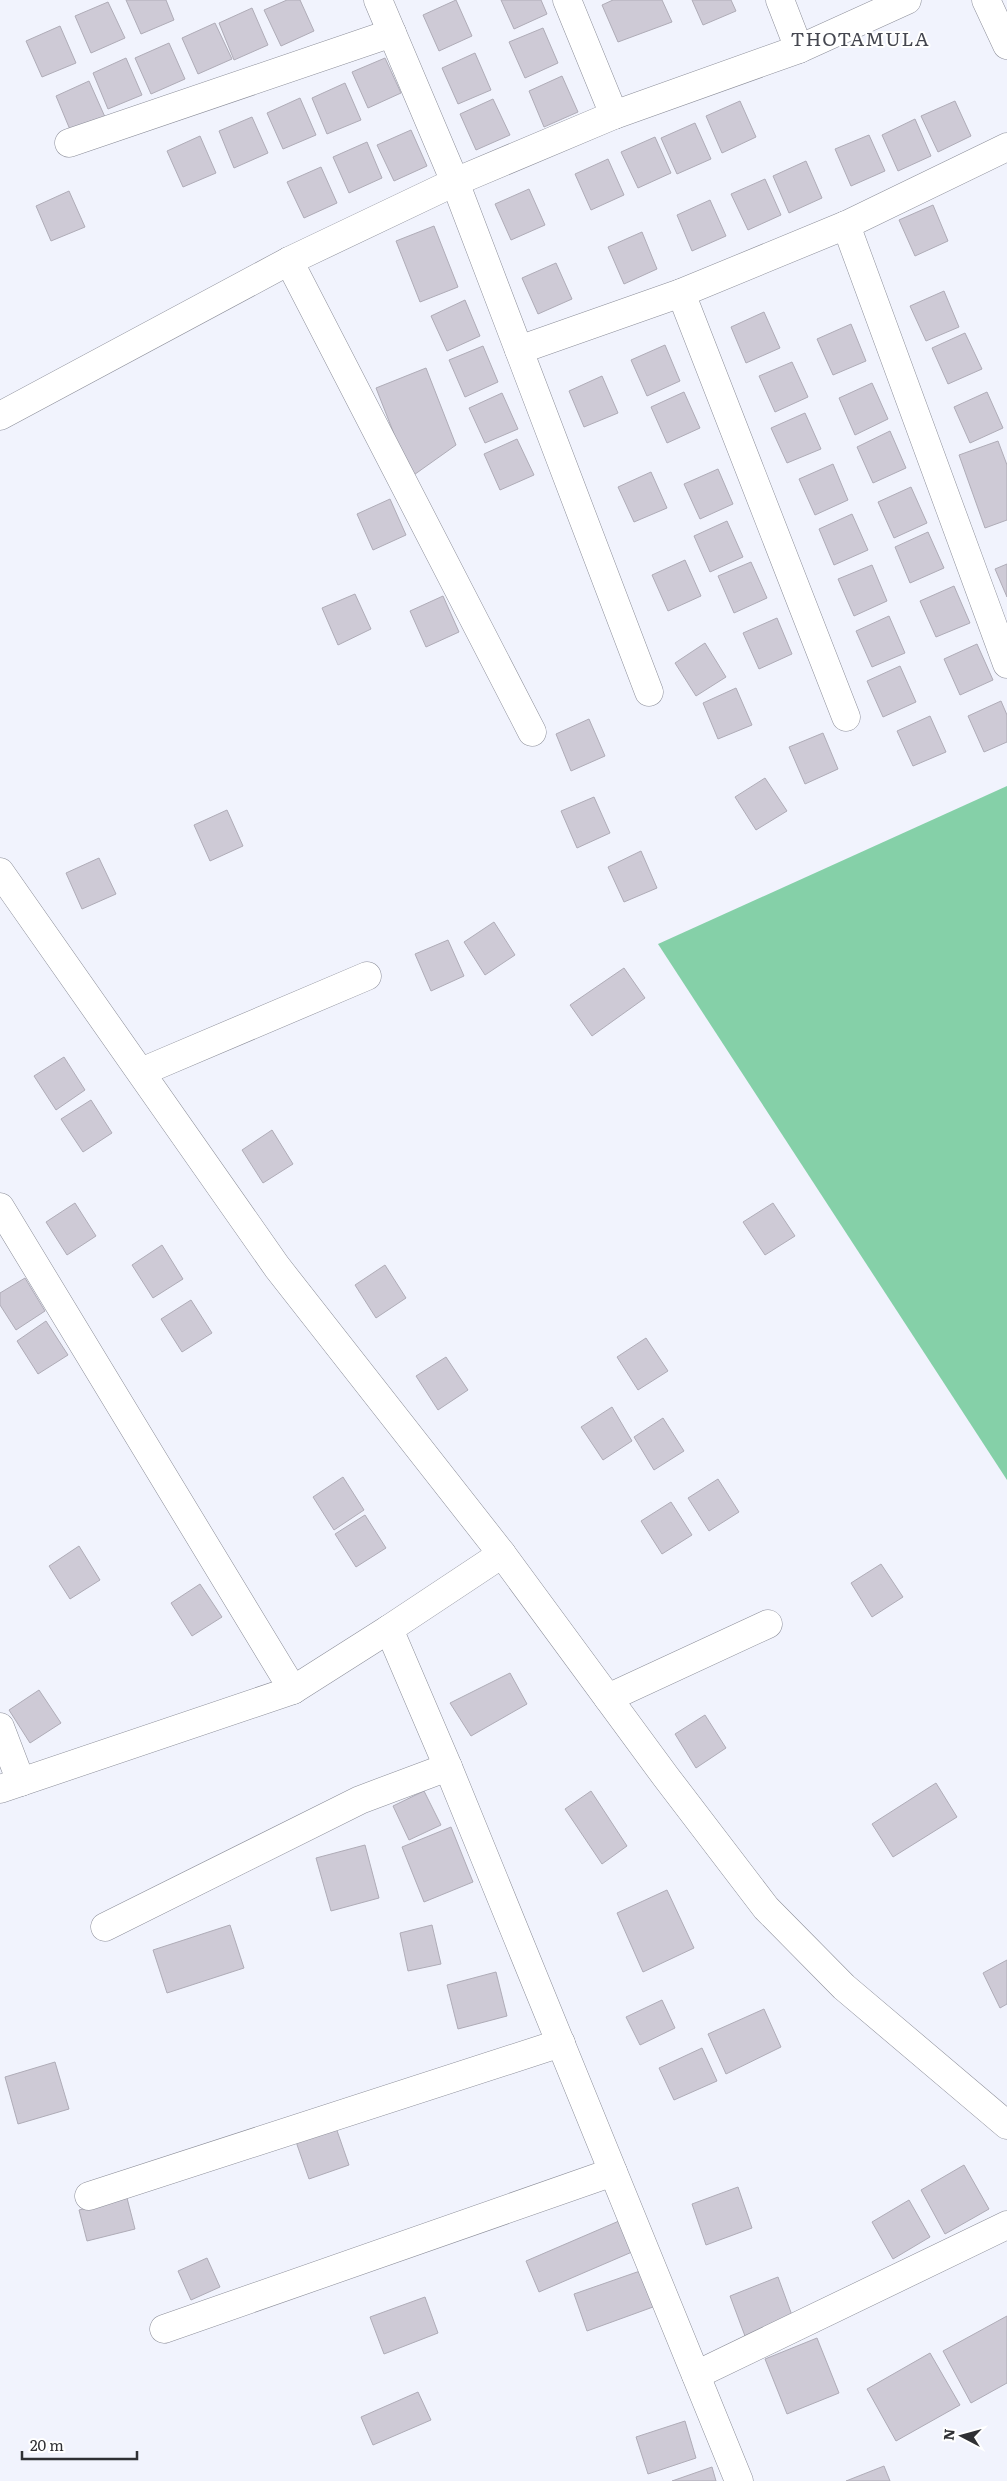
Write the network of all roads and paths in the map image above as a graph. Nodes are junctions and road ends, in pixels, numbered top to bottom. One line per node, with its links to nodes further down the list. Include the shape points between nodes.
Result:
1 (378, 0): 6 (street)
2 (567, 0): 9 (street)
3 (780, 0): 8 (street)
4 (907, 0): 8 (street)
5 (986, 0): 7 (street)
6 (392, 34): 10 (street); 12 (street)
7 (1007, 45)
8 (799, 49): 9 (street)
9 (614, 115): 12 (street)
10 (69, 144)
11 (1007, 147): 13 (street)
12 (455, 182): 14 (street); 16 (street)
13 (846, 225): 15 (street); 18 (street)
14 (289, 262): 17 (street); 21 (street)
15 (681, 293): 16 (street); 20 (street)
16 (519, 350): 19 (street)
17 (0, 416)
18 (1007, 664)
19 (649, 692)
20 (846, 717)
21 (532, 732)
22 (0, 873): 24 (street)
23 (367, 976): 24 (street)
24 (141, 1072): 26 (street, via 277,1267)
25 (0, 1207): 29 (street)
26 (502, 1554): 28 (street); 30 (street)
27 (768, 1624): 30 (street)
28 (389, 1629): 29 (street); 32 (street)
29 (293, 1690): 33 (street)
30 (608, 1698): 36 (street, via 766,1908 844,1987)
31 (0, 1727): 33 (street)
32 (448, 1767): 34 (street, via 360,1800); 35 (street)
33 (10, 1785)
34 (105, 1927)
35 (561, 2043): 37 (street); 38 (street)
36 (1007, 2125)
37 (614, 2172): 40 (street); 41 (street)
38 (88, 2196)
39 (1007, 2225): 41 (street)
40 (164, 2329)
41 (696, 2375): 42 (street)
42 (739, 2481)

